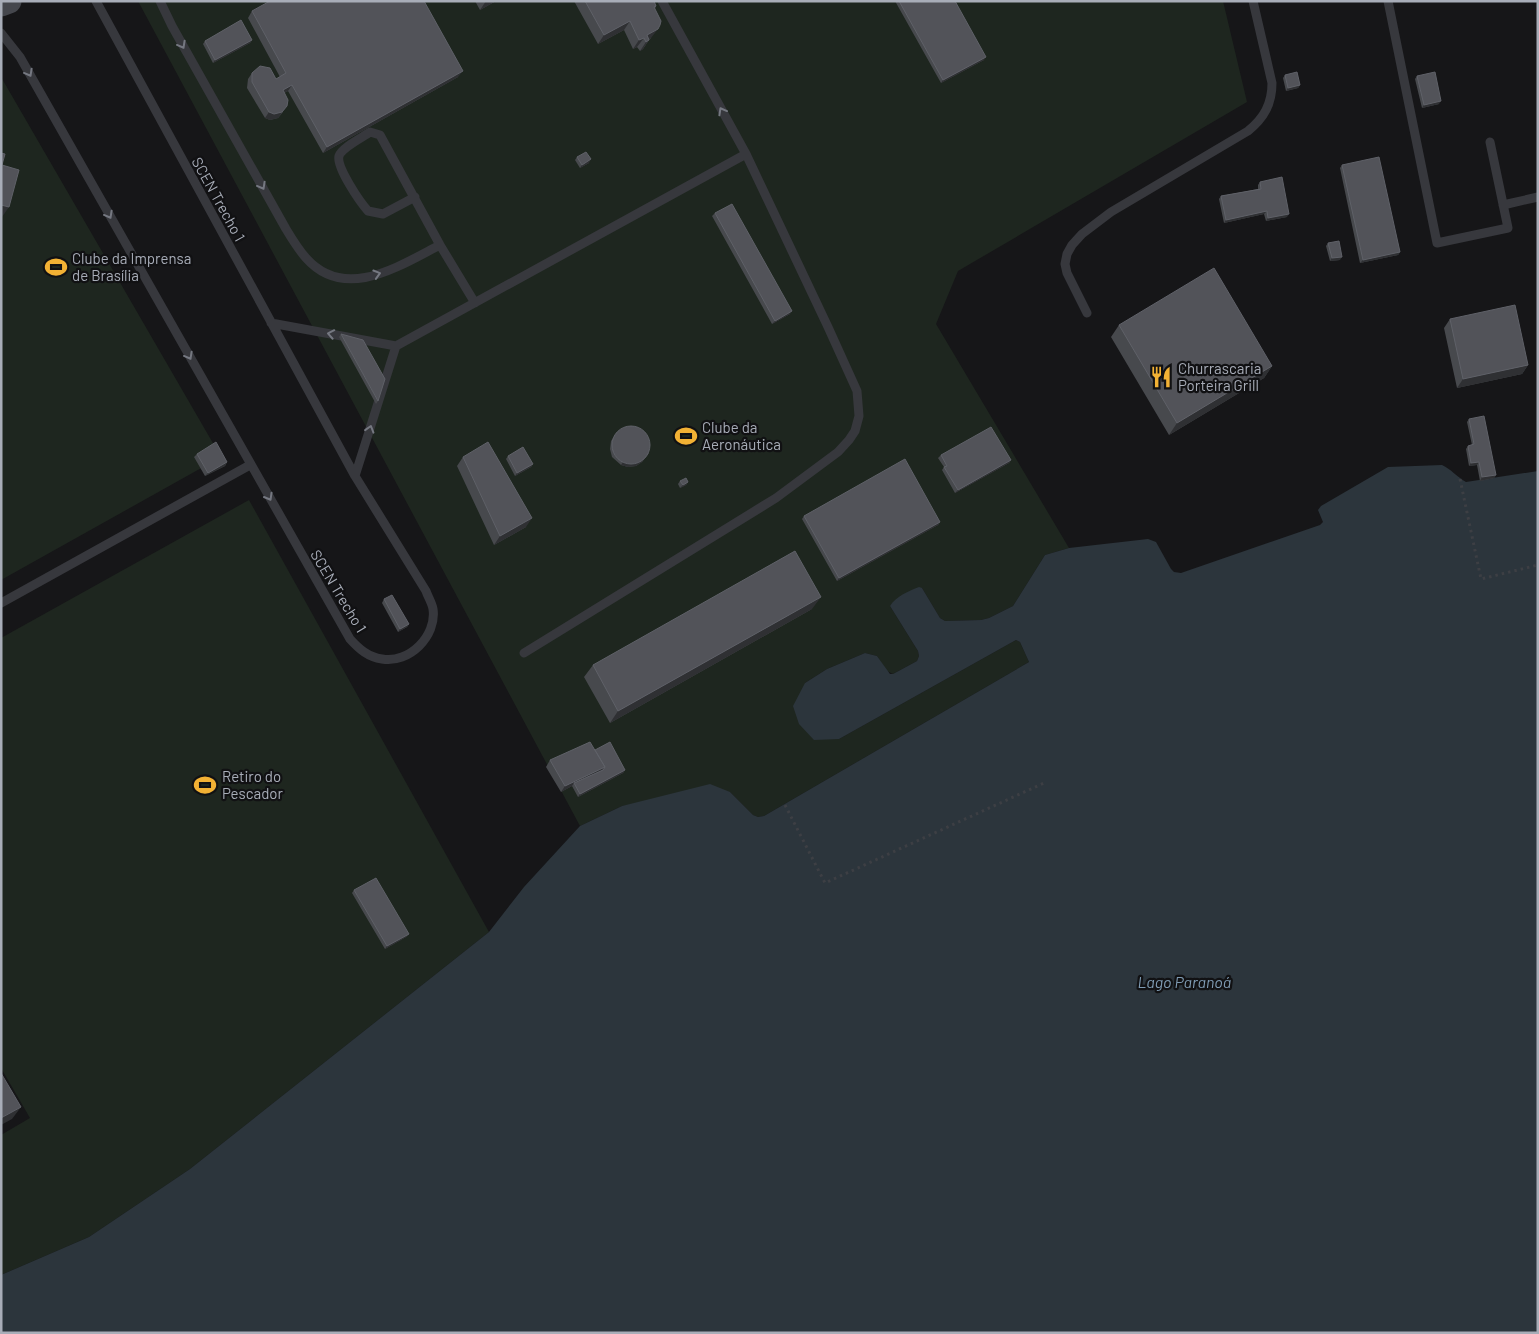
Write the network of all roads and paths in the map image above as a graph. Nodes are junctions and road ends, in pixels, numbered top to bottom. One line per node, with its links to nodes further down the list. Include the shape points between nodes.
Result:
1 (9, 1): 7 (main road)
2 (96, 1): 17 (lane, SCEN Trecho 1)
3 (160, 1): 14 (lane, one-way to 14, via 286,229 316,267 339,278 371,277)
4 (662, 1): 10 (lane, one-way to 4)
5 (1253, 1): 16 (lane, via 1272,83 1269,106 1248,131 1111,212 1072,245 1065,264)
6 (1388, 1): 13 (lane, via 1437,243 1508,228)
7 (1, 4)
8 (1, 33): 19 (lane, SCEN Trecho 1, one-way to 19, via 24,65)
9 (1490, 142): 13 (lane)
10 (746, 154): 15 (lane); 24 (lane, via 852,378 859,406 855,431 838,452 776,498)
11 (415, 197): 11 (lane, via 380,135 370,132 339,155 339,164 368,212 383,214); 14 (lane)
12 (1538, 197): 13 (lane)
13 (1503, 205)
14 (440, 245): 15 (lane)
15 (475, 303): 18 (lane)
16 (1086, 314)
17 (271, 323): 18 (lane, one-way to 17); 20 (lane, SCEN Trecho 1)
18 (396, 346): 20 (lane, one-way to 18)
19 (250, 465): 20 (lane, SCEN Trecho 1, one-way to 20, via 350,639 363,653 383,660 404,657 422,644 430,629 433,610 426,591); 23 (lane)
20 (355, 476)
21 (1460, 479): 22 (path, via 1481,579)
22 (1538, 565)
23 (1, 603)
24 (524, 653)
25 (1044, 784): 26 (path, via 826,883)
26 (785, 805)

